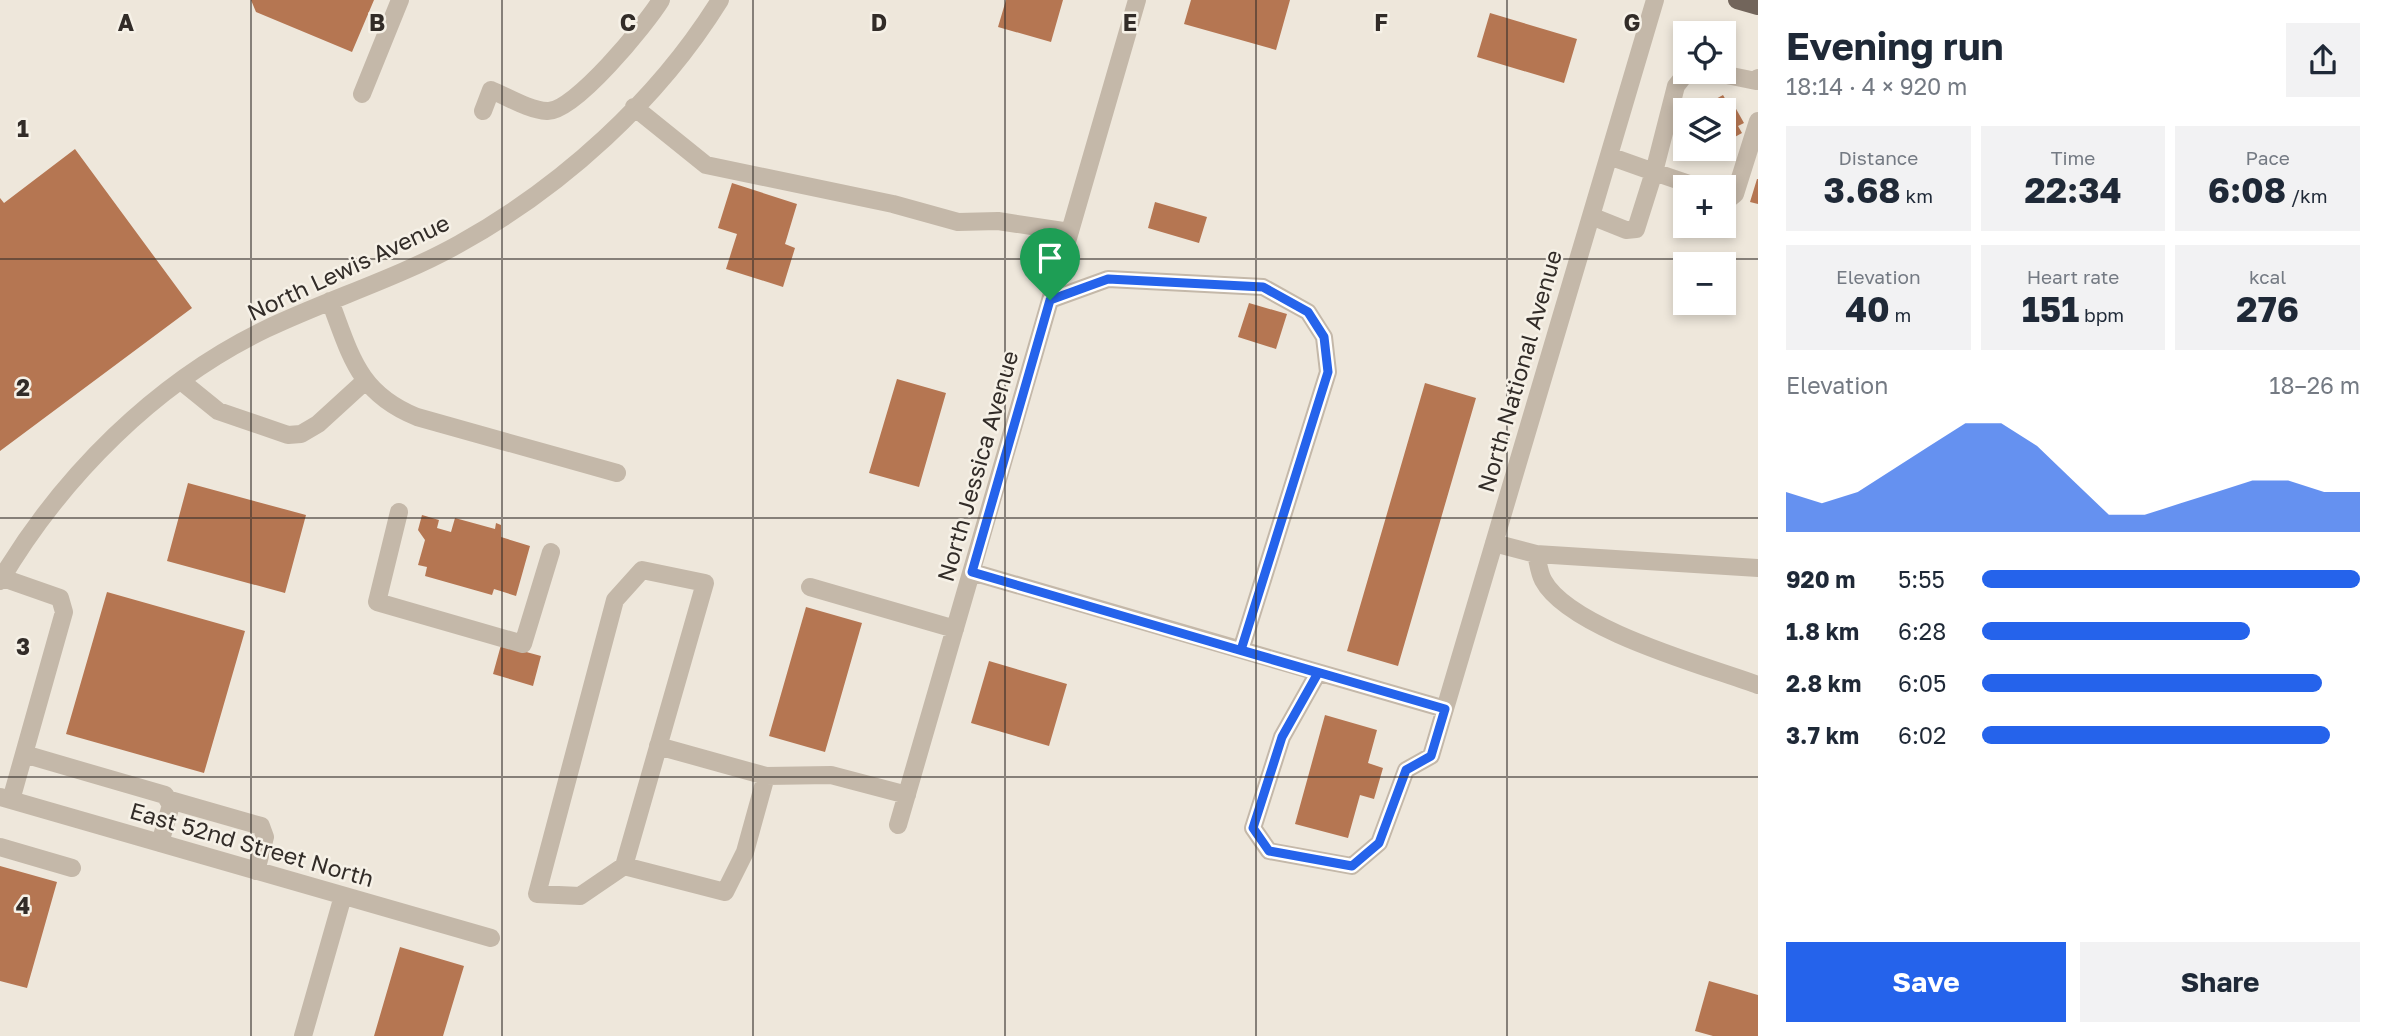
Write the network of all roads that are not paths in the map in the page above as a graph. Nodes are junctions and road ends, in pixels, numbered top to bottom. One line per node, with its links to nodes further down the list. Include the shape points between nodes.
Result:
1 (400, 0): 11 (street)
2 (662, 0): 13 (street, via 615,57 559,110 548,111 491,90)
3 (720, 0): 12 (street, North Lewis Avenue, via 674,64)
4 (1137, 0): 20 (street, North Jessica Avenue)
5 (1655, 0): 15 (street, North National Avenue)
6 (1737, 0): 7 (main road)
7 (1758, 6)
8 (1736, 77): 9 (street)
9 (1757, 81)
10 (1678, 84): 16 (street)
11 (362, 94)
12 (634, 107): 20 (street, via 706,165 958,222 998,221); 22 (street, North Lewis Avenue, via 569,169 486,228 431,258)
13 (483, 111)
14 (1758, 121): 18 (street)
15 (1609, 156): 16 (street); 19 (street, North National Avenue)
16 (1654, 172): 17 (street); 19 (street, via 1636,229 1626,230)
17 (1673, 178)
18 (1736, 191)
19 (1591, 216): 27 (street, North National Avenue)
20 (1070, 232): 21 (street, North Jessica Avenue)
21 (1050, 300): 31 (street, North Jessica Avenue); 35 (street, via 1108,279 1263,287 1308,312 1324,337 1328,372)
22 (330, 301): 23 (street, North Lewis Avenue, via 263,330); 24 (street)
23 (181, 381): 24 (street, via 218,411 288,435 301,434 318,424); 32 (street, North Lewis Avenue, via 124,427 79,473)
24 (364, 382): 25 (street, via 387,403 417,417)
25 (617, 473)
26 (399, 512): 28 (street, via 377,602 523,644)
27 (1494, 543): 29 (street); 38 (street, North National Avenue)
28 (551, 552)
29 (1536, 554): 30 (street); 37 (street, via 1544,581 1578,614 1612,632)
30 (1758, 568)
31 (972, 572): 34 (street, North Jessica Avenue); 35 (street)
32 (1, 578): 40 (street, via 60,598 64,604)
33 (810, 587): 34 (street)
34 (955, 629): 42 (street, North Jessica Avenue)
35 (1241, 650): 36 (street)
36 (1318, 673): 38 (street); 38 (street, North National Avenue, via 1282,737 1253,828 1269,851 1352,866 1379,843 1406,770 1431,756)
37 (1758, 685)
38 (1445, 709)
39 (658, 746): 41 (street); 48 (street); 48 (street, via 705,583 642,570 615,600 537,894 580,896)
40 (23, 754): 43 (street); 44 (street, via 153,790)
41 (766, 776): 42 (street, via 831,775); 48 (street, via 745,852 725,892)
42 (907, 795): 45 (street, North Jessica Avenue)
43 (5, 798): 46 (street, East 52nd Street North)
44 (170, 800): 46 (street); 50 (street, via 261,827 265,836)
45 (898, 825)
46 (160, 843): 50 (street, East 52nd Street North)
47 (0, 847): 49 (street)
48 (624, 866)
49 (72, 868)
50 (257, 871): 51 (street, East 52nd Street North)
51 (343, 896): 52 (street, East 52nd Street North); 53 (street)
52 (491, 938)
53 (303, 1036)

